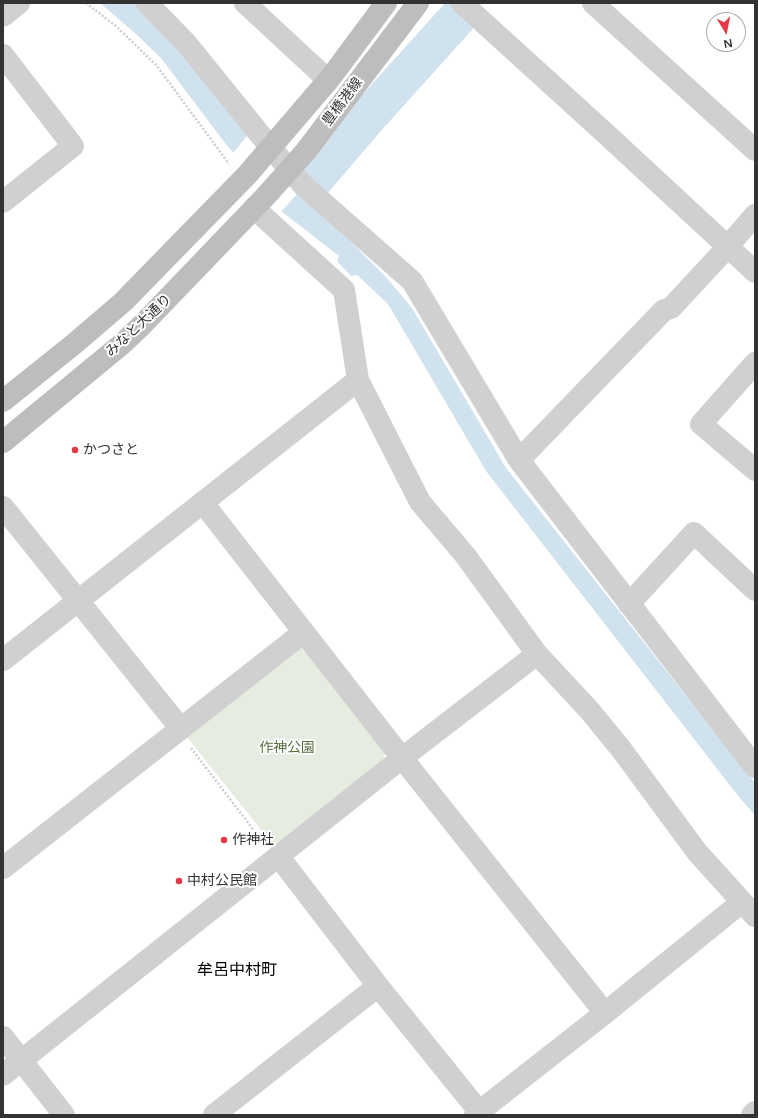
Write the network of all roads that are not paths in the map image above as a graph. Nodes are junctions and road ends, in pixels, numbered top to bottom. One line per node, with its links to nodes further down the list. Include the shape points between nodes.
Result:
1 (18, 3): 8 (street)
2 (147, 3): 11 (street, via 186,44)
3 (245, 3): 10 (street)
4 (386, 3): 10 (main road, 豊橋港線)
5 (418, 3): 14 (main road, 豊橋港線, via 306,151)
6 (462, 3): 18 (street)
7 (593, 3): 12 (street)
8 (3, 16)
9 (3, 55): 15 (street, via 73,146)
10 (328, 80): 11 (main road, 豊橋港線)
11 (265, 145): 13 (main road, 豊橋港線); 14 (street)
12 (755, 150)
13 (239, 172): 22 (main road, みなと大通り, via 123,302)
14 (286, 173): 16 (main road, 豊橋港線); 24 (street, via 412,281)
15 (3, 202)
16 (259, 203): 21 (street, via 344,290); 23 (main road, みなと大通り, via 132,335)
17 (755, 215): 18 (street)
18 (727, 247): 19 (street); 24 (street, via 671,308 664,310)
19 (755, 272)
20 (755, 363): 25 (street, via 701,424)
21 (358, 380): 26 (street); 32 (street, via 420,502 465,555)
22 (3, 401)
23 (3, 442)
24 (519, 460): 30 (street)
25 (755, 470)
26 (203, 503): 29 (street); 31 (street)
27 (3, 507): 29 (street)
28 (755, 590): 30 (street, via 694,533)
29 (78, 601): 33 (street); 34 (street)
30 (629, 604): 36 (street)
31 (304, 632): 34 (street); 35 (street)
32 (537, 654): 35 (street); 39 (street, via 590,711 681,832)
33 (3, 660)
34 (179, 730): 38 (street)
35 (402, 758): 37 (street); 41 (street)
36 (755, 767)
37 (277, 858): 40 (street); 43 (street)
38 (3, 868)
39 (748, 909): 41 (street)
40 (378, 986): 46 (street); 48 (street)
41 (605, 1013): 46 (street)
42 (3, 1037): 43 (street)
43 (22, 1060): 44 (street); 47 (street)
44 (3, 1075)
45 (755, 1112): 49 (street)
46 (479, 1114)
47 (64, 1115)
48 (214, 1115)
49 (752, 1115)

